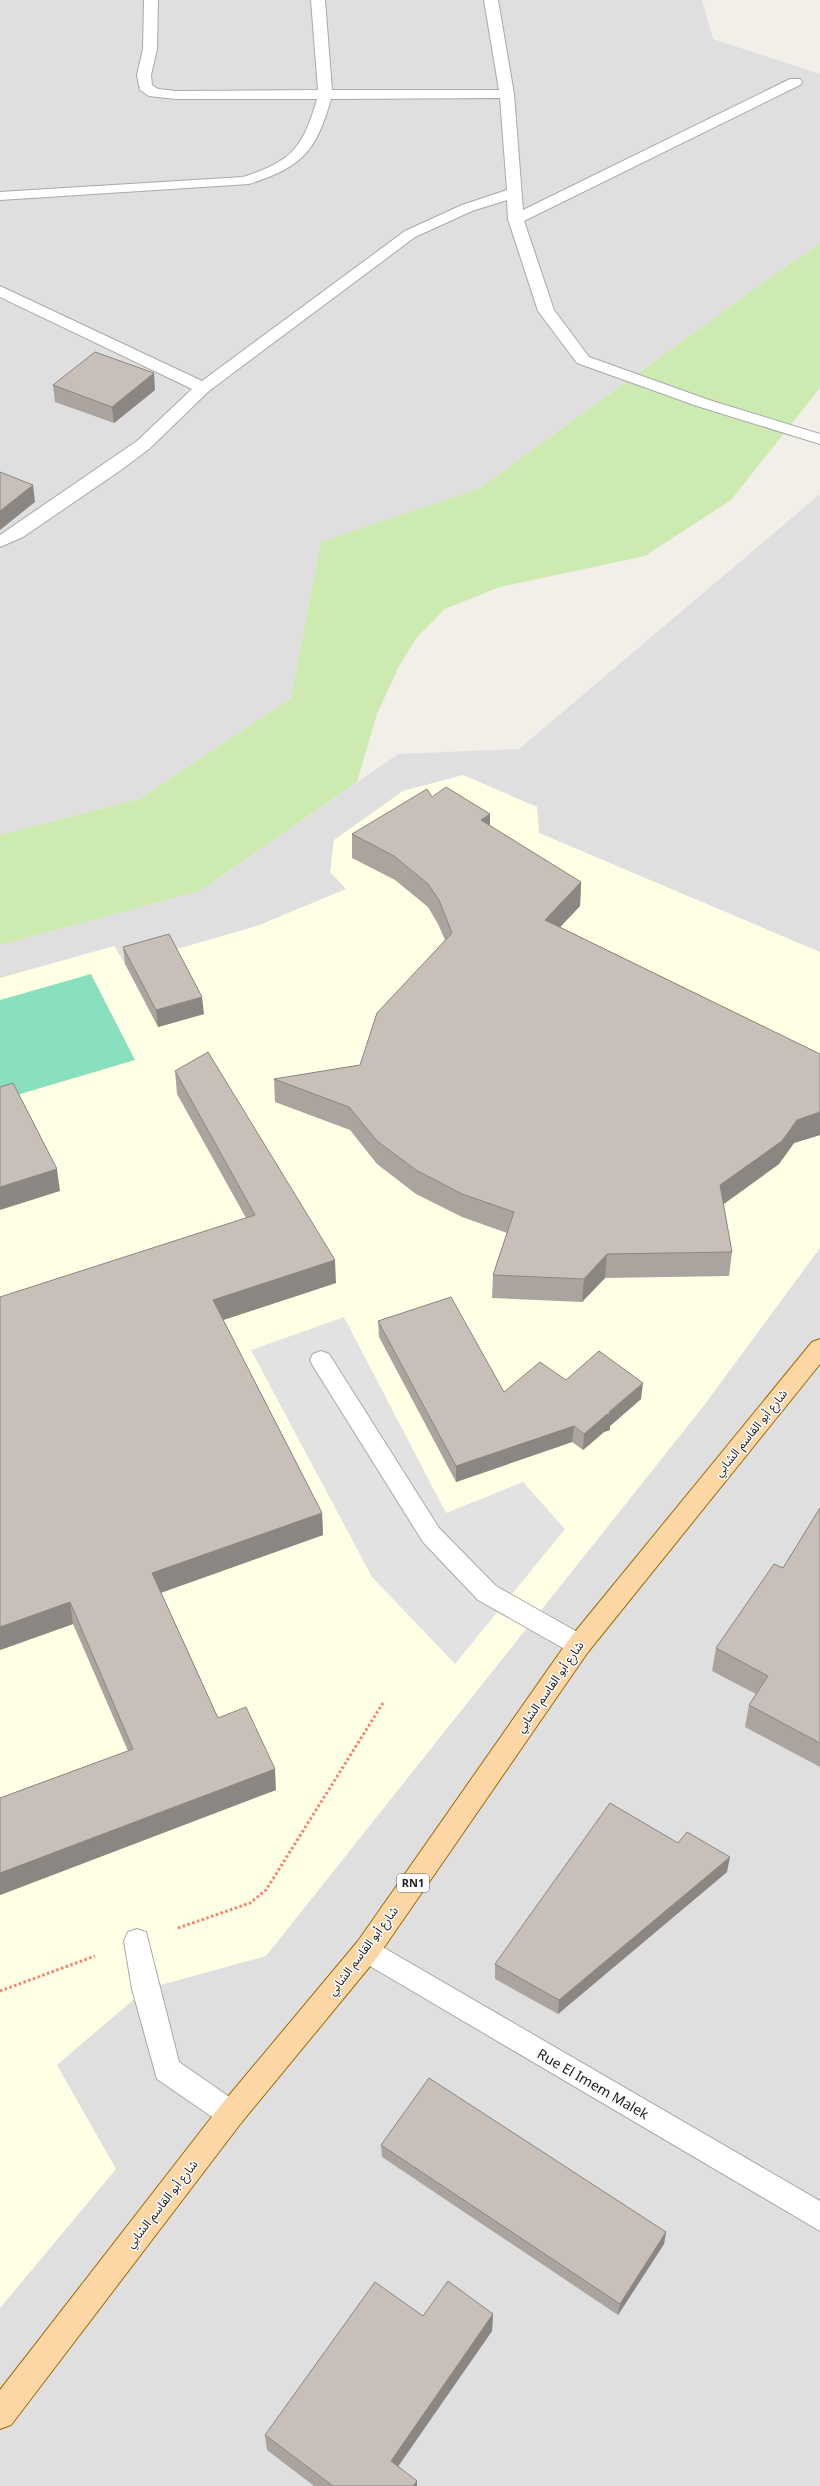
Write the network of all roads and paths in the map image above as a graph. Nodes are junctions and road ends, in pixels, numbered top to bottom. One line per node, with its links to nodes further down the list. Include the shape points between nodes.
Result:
1 (151, 0): 6 (street, via 150,49 144,75 145,87 154,93)
2 (318, 0): 6 (street)
3 (491, 0): 5 (street)
4 (795, 82): 9 (street)
5 (507, 94): 6 (street); 7 (street)
6 (325, 95): 8 (street, via 315,130 298,155 275,171 244,181)
7 (512, 193): 9 (street); 11 (street, via 467,208 410,234)
8 (0, 196)
9 (516, 219): 12 (street, via 546,311 583,360 703,403)
10 (0, 291): 11 (street)
11 (203, 388): 13 (street, via 143,445 17,533)
12 (820, 439)
13 (0, 542)
14 (820, 1348): 16 (main road, شارع أبو القاسم الشابي / RN1)
15 (321, 1360): 16 (street, via 431,1535 487,1593)
16 (579, 1645): 19 (main road, شارع أبو القاسم الشابي / RN1)
17 (383, 1703): 18 (path, via 266,1890 250,1903)
18 (137, 1941): 20 (path); 21 (street, via 146,1989 167,2070)
19 (366, 1950): 21 (main road, شارع أبو القاسم الشابي / RN1); 22 (street, Rue El Imem Malek)
20 (0, 1991)
21 (231, 2114): 23 (main road, شارع أبو القاسم الشابي / RN1)
22 (820, 2217)
23 (0, 2414)

